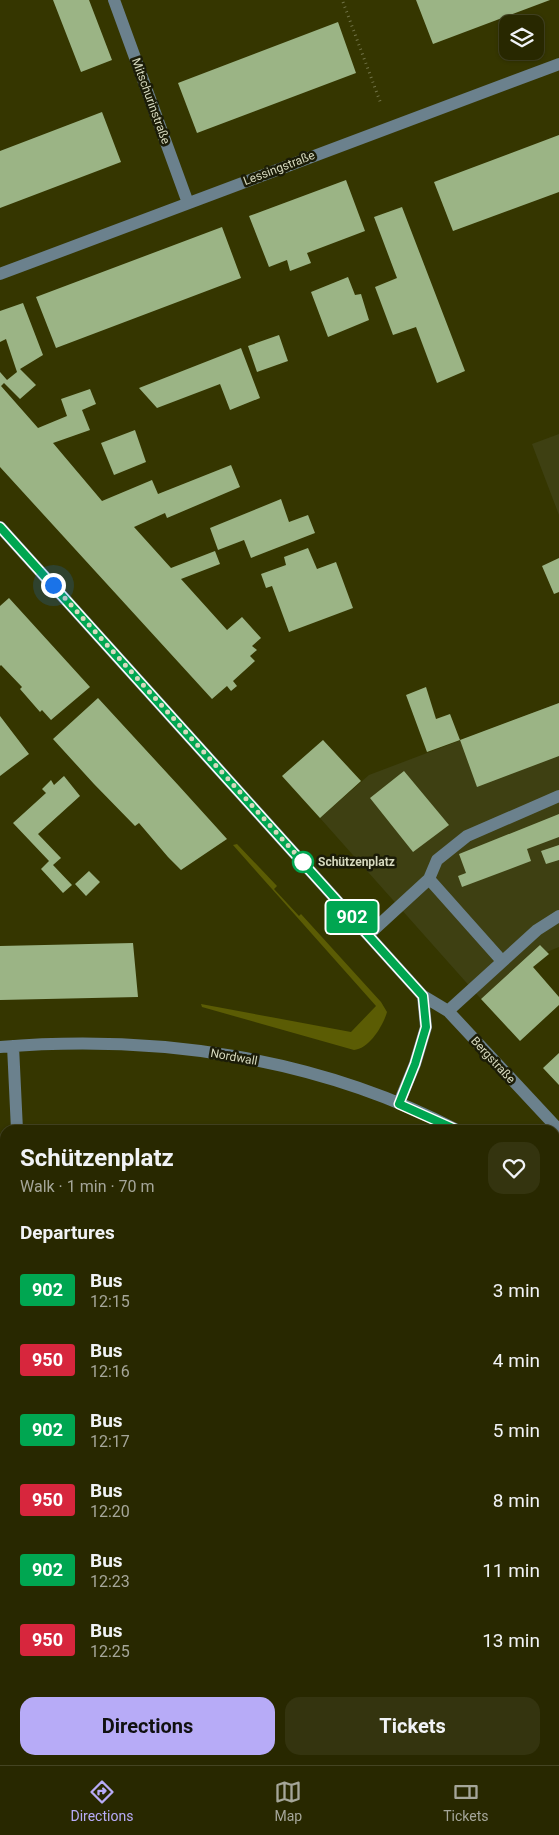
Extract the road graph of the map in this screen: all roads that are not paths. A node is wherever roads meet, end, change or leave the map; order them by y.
1 (114, 0) edge
2 (559, 64) edge
3 (188, 203) junction
4 (0, 274) edge
5 (0, 526) edge
6 (559, 796) edge
7 (429, 879) junction
8 (559, 916) edge
9 (368, 935) junction
10 (502, 961) junction
11 (423, 996) junction
12 (448, 1011) junction
13 (6, 1047) edge
14 (399, 1104) junction
15 (16, 1125) edge
16 (446, 1125) edge
17 (554, 1125) edge

1 - 3 street, Mitschurinstraße
2 - 3 street, Lessingstraße
3 - 4 street, Lessingstraße
5 - 9 street, Bergstraße
6 - 7 street
7 - 9 street
7 - 10 street
8 - 10 street
9 - 11 street, Bergstraße
10 - 12 street
11 - 12 street, Bergstraße
11 - 14 street
12 - 17 street, Bergstraße
13 - 14 street, Nordwall
13 - 15 street
14 - 16 street, Nordwall

